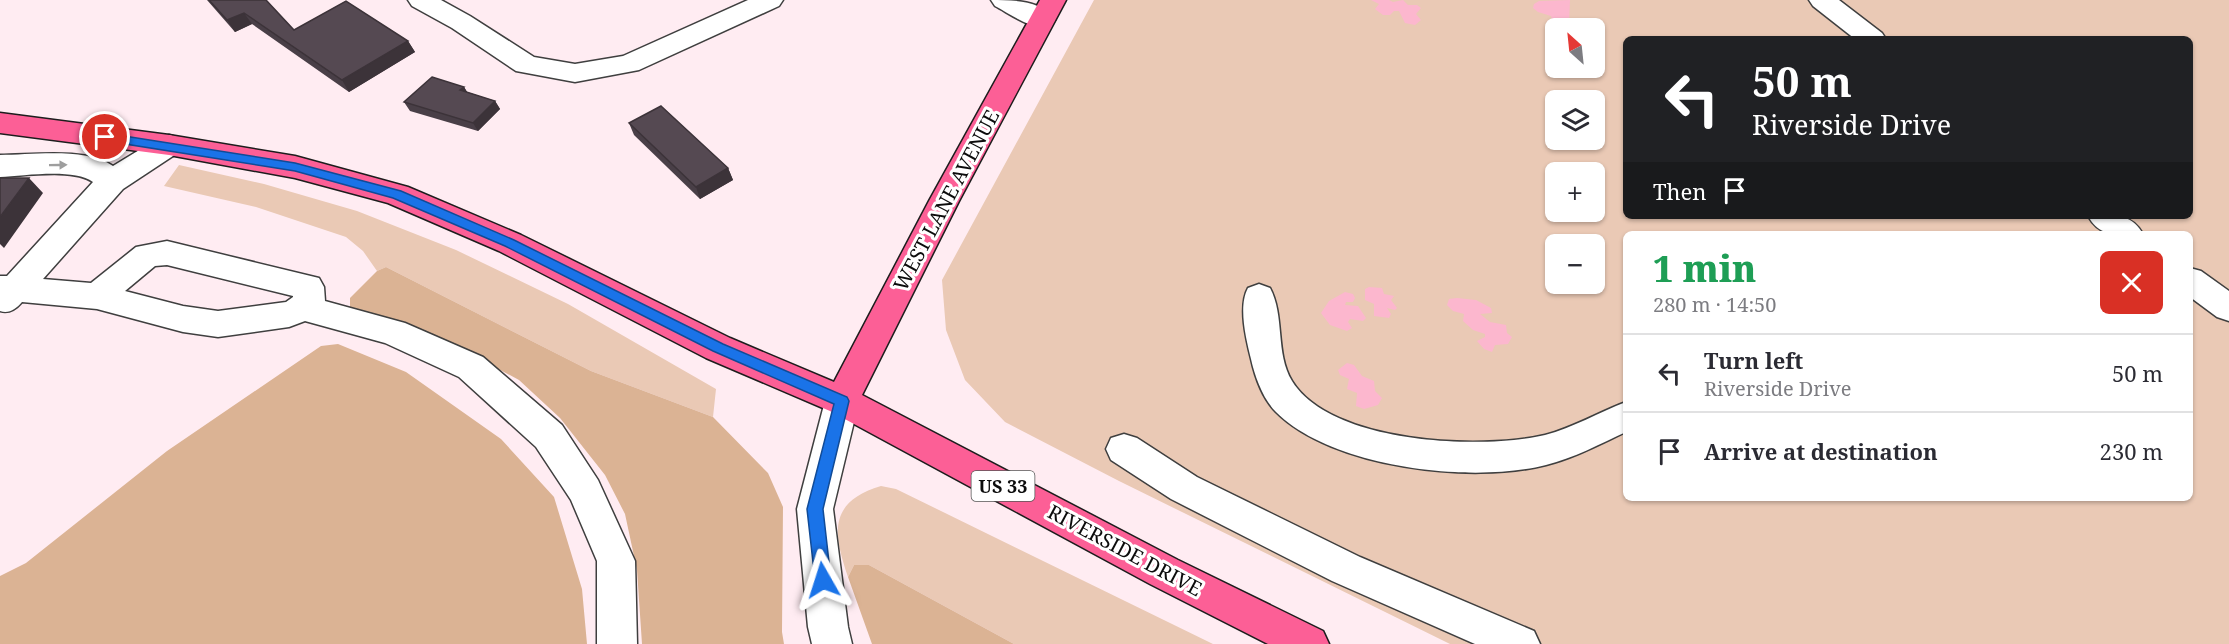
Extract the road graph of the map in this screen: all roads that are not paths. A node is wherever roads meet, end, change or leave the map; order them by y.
1 (421, 0) edge
2 (770, 0) edge
3 (1004, 0) edge
4 (1822, 0) edge
5 (1047, 10) edge
6 (1868, 36) edge
7 (0, 123) edge
8 (169, 145) junction
9 (0, 166) edge
10 (112, 182) junction
11 (2107, 219) edge
12 (2123, 231) edge
13 (2193, 282) edge
14 (5, 294) edge
15 (97, 296) junction
16 (1259, 297) dead end
17 (304, 308) junction
18 (2229, 308) edge
19 (842, 401) junction
20 (1623, 418) edge
21 (1124, 449) dead end
22 (617, 644) edge
23 (832, 644) edge
24 (1309, 644) edge
25 (1520, 644) edge

1 - 2 street
3 - 5 street
4 - 6 street
5 - 19 main road, WEST LANE AVENUE
7 - 8 main road, RIVERSIDE DRIVE / US 33
8 - 10 street
8 - 19 main road, RIVERSIDE DRIVE / US 33
9 -> 10 street
10 - 14 street
11 - 12 street
13 - 18 street
14 - 15 street
15 - 17 street
15 - 17 street
16 - 20 street
17 - 22 street
19 - 23 street
19 - 24 main road, RIVERSIDE DRIVE / US 33
21 - 25 street

